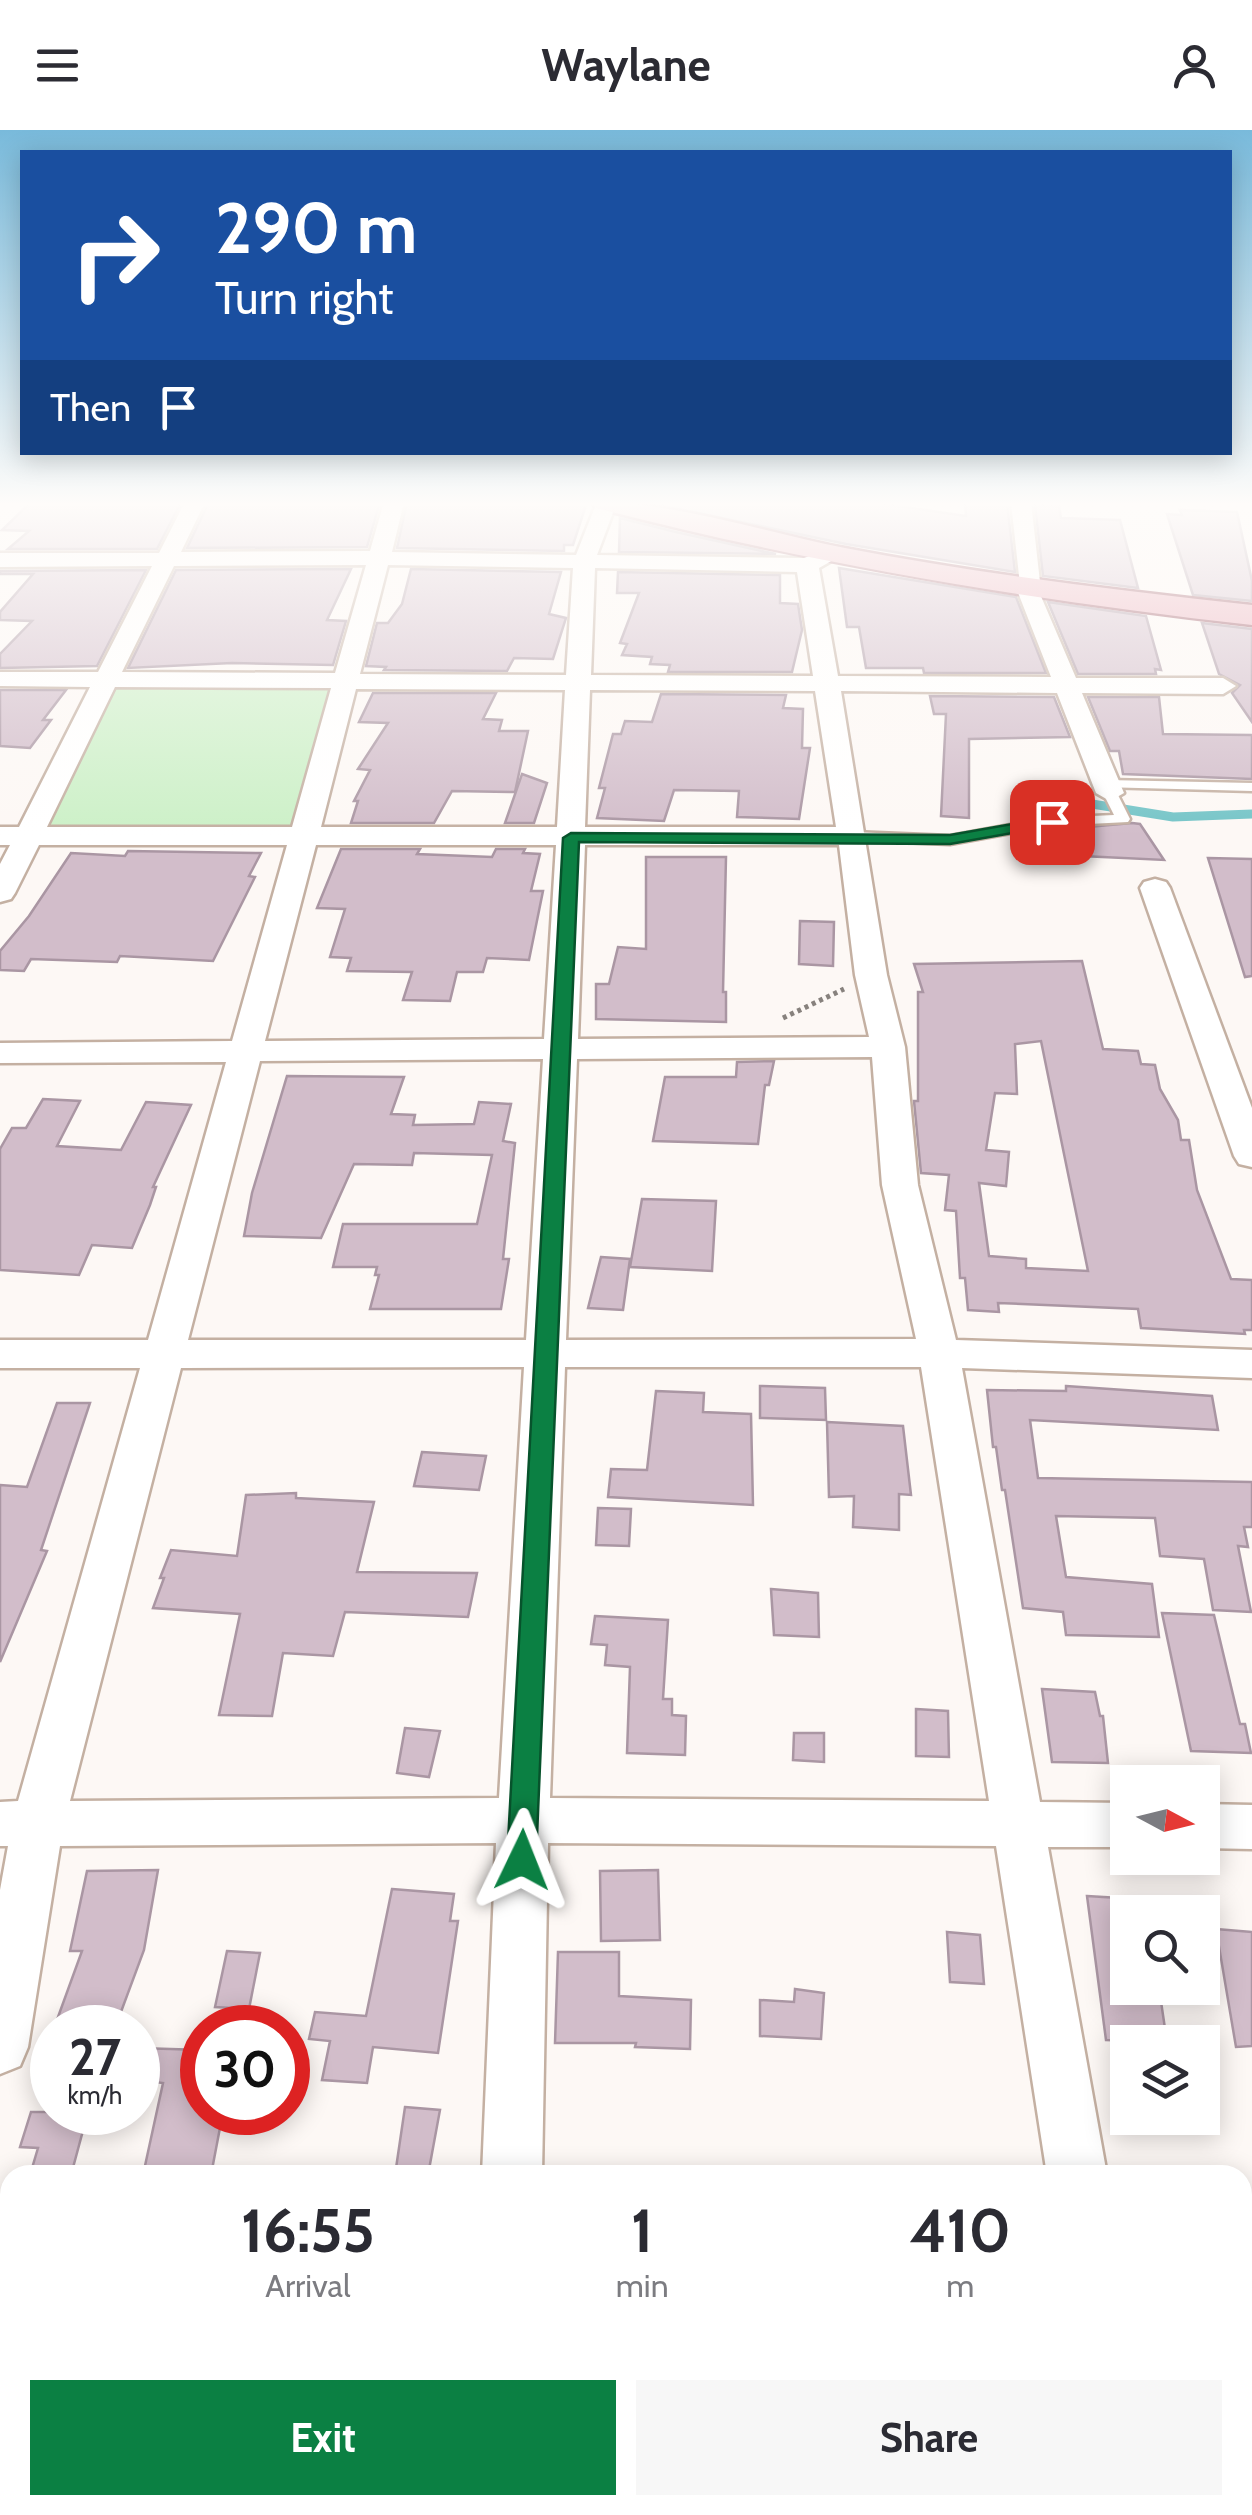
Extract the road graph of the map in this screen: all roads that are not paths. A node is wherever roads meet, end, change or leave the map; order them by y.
1 (140, 613) edge
2 (364, 613) edge
3 (581, 613) edge
4 (822, 613) edge
5 (1039, 613) edge
6 (0, 680) edge
7 (106, 681) junction
8 (345, 682) junction
9 (578, 682) junction
10 (827, 684) junction
11 (1068, 686) junction
12 (1223, 686) dead end
13 (1108, 788) junction
14 (1252, 788) edge
15 (14, 836) edge
16 (852, 836) junction
17 (303, 837) junction
18 (571, 838) junction
19 (1155, 888) dead end
20 (0, 894) edge
21 (888, 1047) junction
22 (560, 1048) junction
23 (246, 1049) junction
24 (0, 1053) edge
25 (1252, 1156) edge
26 (939, 1353) junction
27 (0, 1354) edge
28 (546, 1354) junction
29 (164, 1355) junction
30 (1252, 1364) edge
31 (523, 1820) junction
32 (19, 1824) edge
33 (1018, 1824) junction
34 (1110, 1825) edge
35 (1220, 1826) edge
36 (1252, 1827) edge
37 (0, 2047) edge
38 (512, 2165) edge
39 (1075, 2165) edge

1 - 7 street
2 - 8 street
3 - 9 street
4 - 10 street
5 - 11 street
6 - 7 street
7 - 8 street
7 - 15 street
8 - 9 street
8 - 17 street
9 - 10 street
9 - 18 street
10 - 11 street
10 - 16 street
11 - 12 street
11 - 13 street
13 - 14 lane
13 - 16 lane
15 - 17 street
15 - 20 street
16 - 18 street
16 - 21 street
17 - 18 street
17 - 23 street
18 - 22 street
19 - 25 street
21 - 22 street
21 - 26 street
22 - 23 street
22 - 28 street
23 - 24 street
23 - 29 street
26 - 28 street
26 - 30 street
26 - 33 street
27 - 29 street
28 - 29 street
28 - 31 street
29 - 32 street
31 - 32 street
31 - 33 street
31 - 38 street
32 - 37 street
33 - 34 street
33 - 39 street
35 - 36 street

